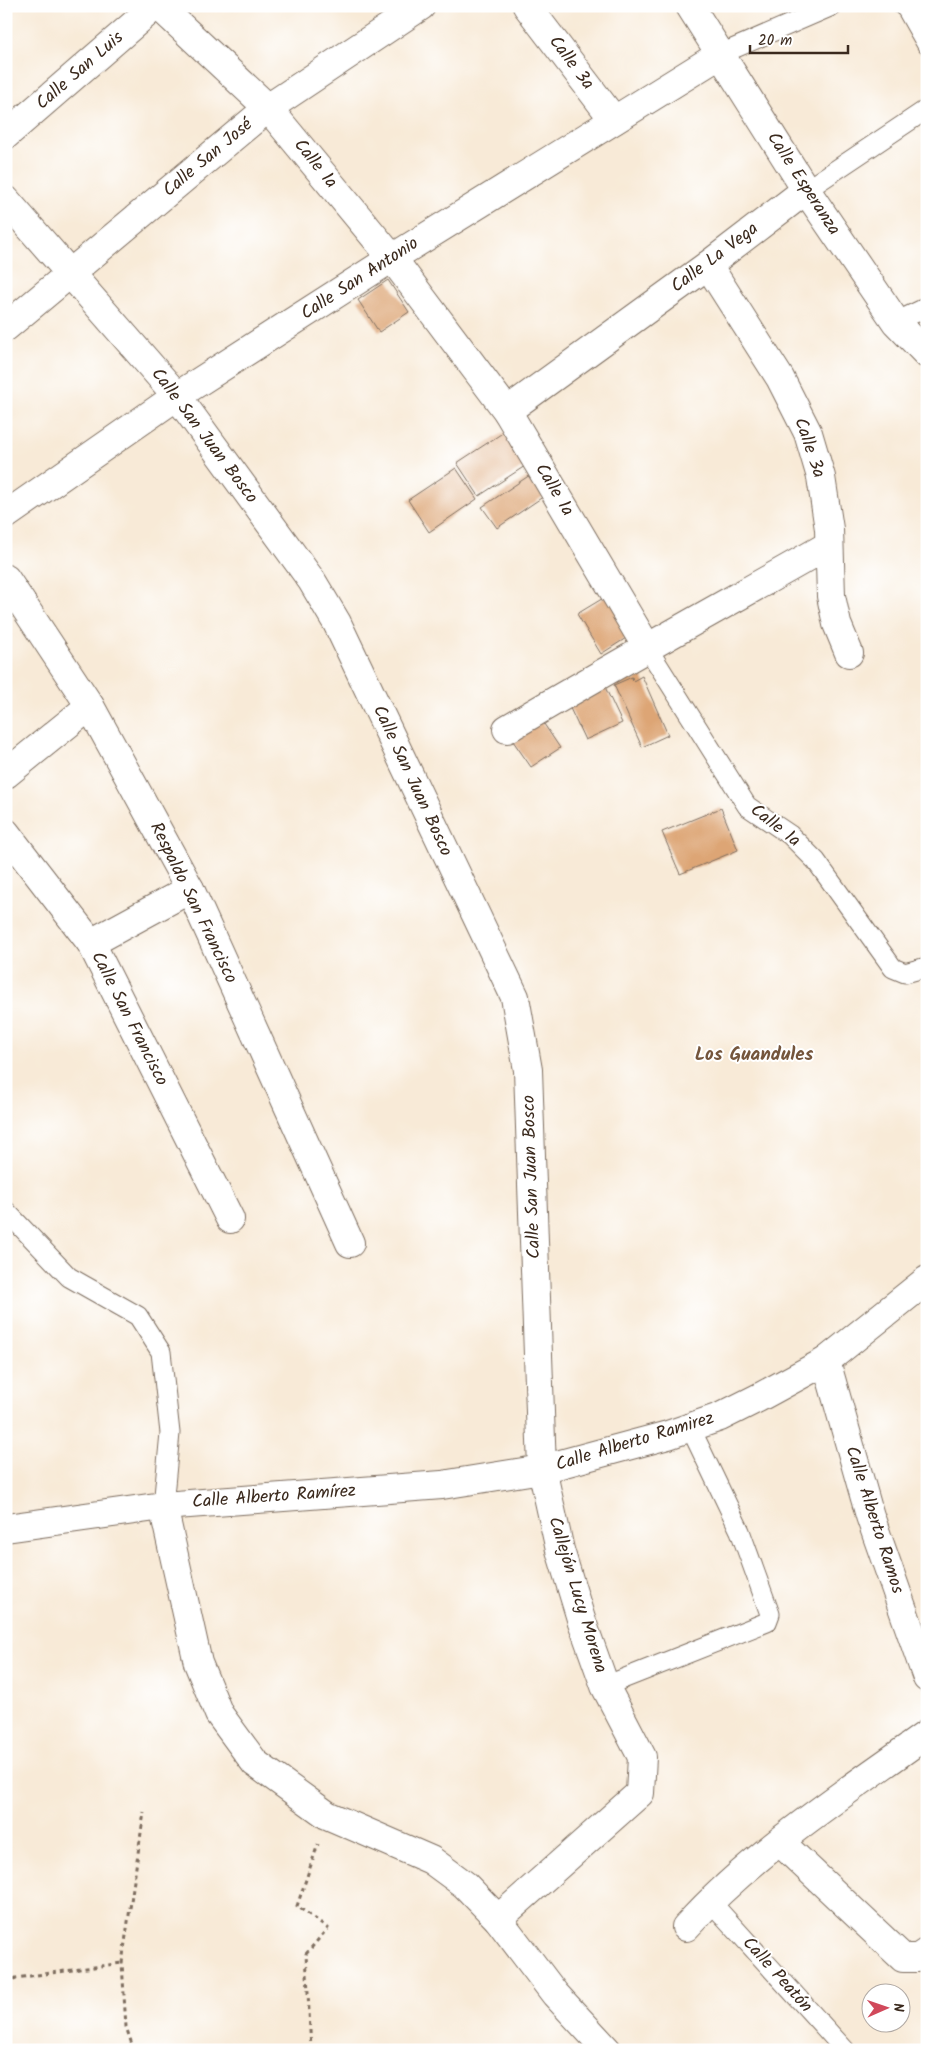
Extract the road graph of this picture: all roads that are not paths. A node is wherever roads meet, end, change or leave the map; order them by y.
1 (155, 6) edge
2 (159, 6) edge
3 (421, 6) edge
4 (528, 6) edge
5 (690, 6) edge
6 (832, 6) edge
7 (903, 6) edge
8 (927, 45) edge
9 (721, 54) junction
10 (268, 108) junction
11 (927, 109) edge
12 (614, 120) junction
13 (6, 135) edge
14 (806, 190) junction
15 (6, 200) edge
16 (392, 258) junction
17 (708, 265) junction
18 (71, 273) junction
19 (927, 307) edge
20 (896, 322) junction
21 (6, 327) edge
22 (927, 354) edge
23 (177, 396) junction
24 (507, 411) junction
25 (6, 515) edge
26 (829, 545) junction
27 (6, 579) edge
28 (648, 649) junction
29 (849, 653) dead end
30 (90, 706) junction
31 (507, 729) dead end
32 (6, 774) edge
33 (6, 833) edge
34 (190, 889) junction
35 (91, 943) junction
36 (927, 967) edge
37 (6, 1212) edge
38 (230, 1219) dead end
39 (350, 1243) dead end
40 (927, 1280) edge
41 (826, 1361) junction
42 (690, 1427) junction
43 (542, 1469) junction
44 (162, 1506) junction
45 (6, 1528) edge
46 (927, 1678) edge
47 (605, 1686) junction
48 (927, 1734) edge
49 (780, 1842) junction
50 (710, 1901) junction
51 (498, 1919) junction
52 (686, 1927) dead end
53 (927, 1952) edge
54 (607, 2050) edge
55 (844, 2050) edge

1 - 13 street, Calle San Luis
2 - 10 street, Calle 1a
3 - 10 street, Calle San José
4 - 12 street, Calle 3a
5 - 9 street, Calle Esperanza
6 - 9 lane
7 - 8 lane
9 - 12 street, Calle San Antonio
9 - 14 street, Calle Esperanza
10 - 16 street, Calle 1a
10 - 18 street, Calle San José
11 - 14 lane, Calle La Vega
12 - 16 street, Calle San Antonio
14 - 17 street, Calle La Vega
14 - 20 street, Calle Esperanza
15 - 18 street, Calle San Juan Bosco
16 - 23 street, Calle San Antonio
16 - 24 street, Calle 1a
17 - 24 street, Calle La Vega
17 - 26 street, Calle 3a
18 - 21 street, Calle San José
18 - 23 street, Calle San Juan Bosco
19 - 20 lane
20 - 22 street, Calle Esperanza
23 - 25 street, Calle San Antonio
23 - 43 street, Calle San Juan Bosco
24 - 28 street, Calle 1a
26 - 28 street
26 - 29 street, Calle 3a
27 - 30 street, Respaldo San Francisco
28 - 31 street
28 - 36 lane, Calle 1a
30 - 32 street
30 - 34 street, Respaldo San Francisco
33 - 35 street, Calle San Francisco
34 - 35 street
34 - 39 street, Respaldo San Francisco
35 - 38 street, Calle San Francisco
37 - 44 lane
40 - 41 street, Calle Alberto Ramirez
41 - 42 street, Calle Alberto Ramirez
41 - 46 street, Calle Alberto Ramos
42 - 43 street, Calle Alberto Ramirez
42 - 47 lane
43 - 44 street, Calle Alberto Ramírez
43 - 47 street, Callejón Lucy Morena
44 - 45 street, Calle Alberto Ramírez
44 - 51 street
47 - 51 street, Callejón Lucy Morena
48 - 49 street
49 - 50 street
49 - 53 street
50 - 52 street
50 - 55 lane, Calle Peatón
51 - 54 street

